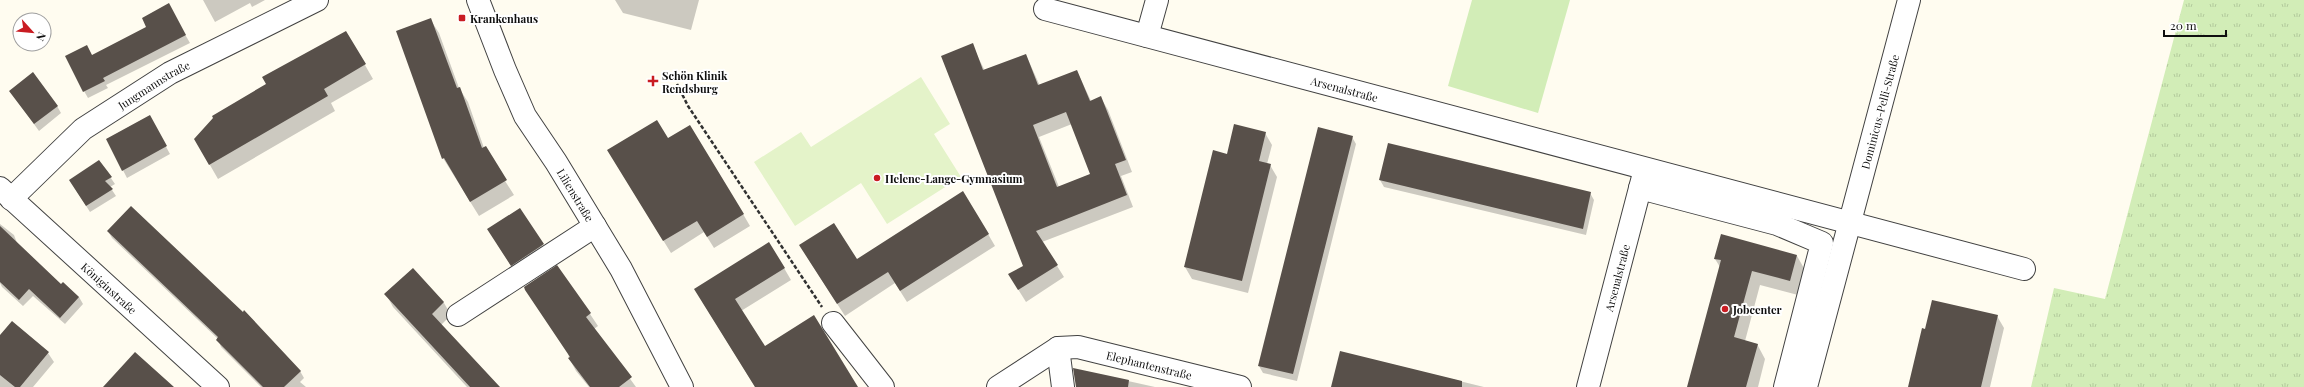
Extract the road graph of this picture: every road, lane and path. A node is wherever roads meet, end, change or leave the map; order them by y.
1 (317, 0) edge
2 (478, 0) edge
3 (1157, 0) edge
4 (1909, 0) edge
5 (1045, 9) dead end
6 (1147, 36) junction
7 (677, 84) dead end
8 (1642, 178) junction
9 (6, 194) edge
10 (1850, 222) junction
11 (595, 226) junction
12 (2024, 269) dead end
13 (458, 315) dead end
14 (833, 323) joint
15 (1058, 348) junction
16 (218, 387) edge
17 (682, 387) edge
18 (883, 387) edge
19 (998, 387) edge
20 (1063, 387) edge
21 (1240, 387) edge
22 (1588, 387) edge
23 (1785, 387) edge
24 (1806, 387) edge

1 - 9 street, Jungmannstraße
2 - 11 street, Lilienstraße
3 - 6 street
4 - 10 street, Dominicus-Pelli-Straße
5 - 6 street, Arsenalstraße
6 - 8 street, Arsenalstraße
7 - 14 path
8 - 10 street, Arsenalstraße
8 - 22 street, Arsenalstraße
8 - 23 street
9 - 16 street, Königinstraße
10 - 12 street, Arsenalstraße
10 - 24 street, Dominicus-Pelli-Straße
11 - 13 street
11 - 17 street, Lilienstraße
14 - 18 street
15 - 19 street
15 - 20 street
15 - 21 street, Elephantenstraße

